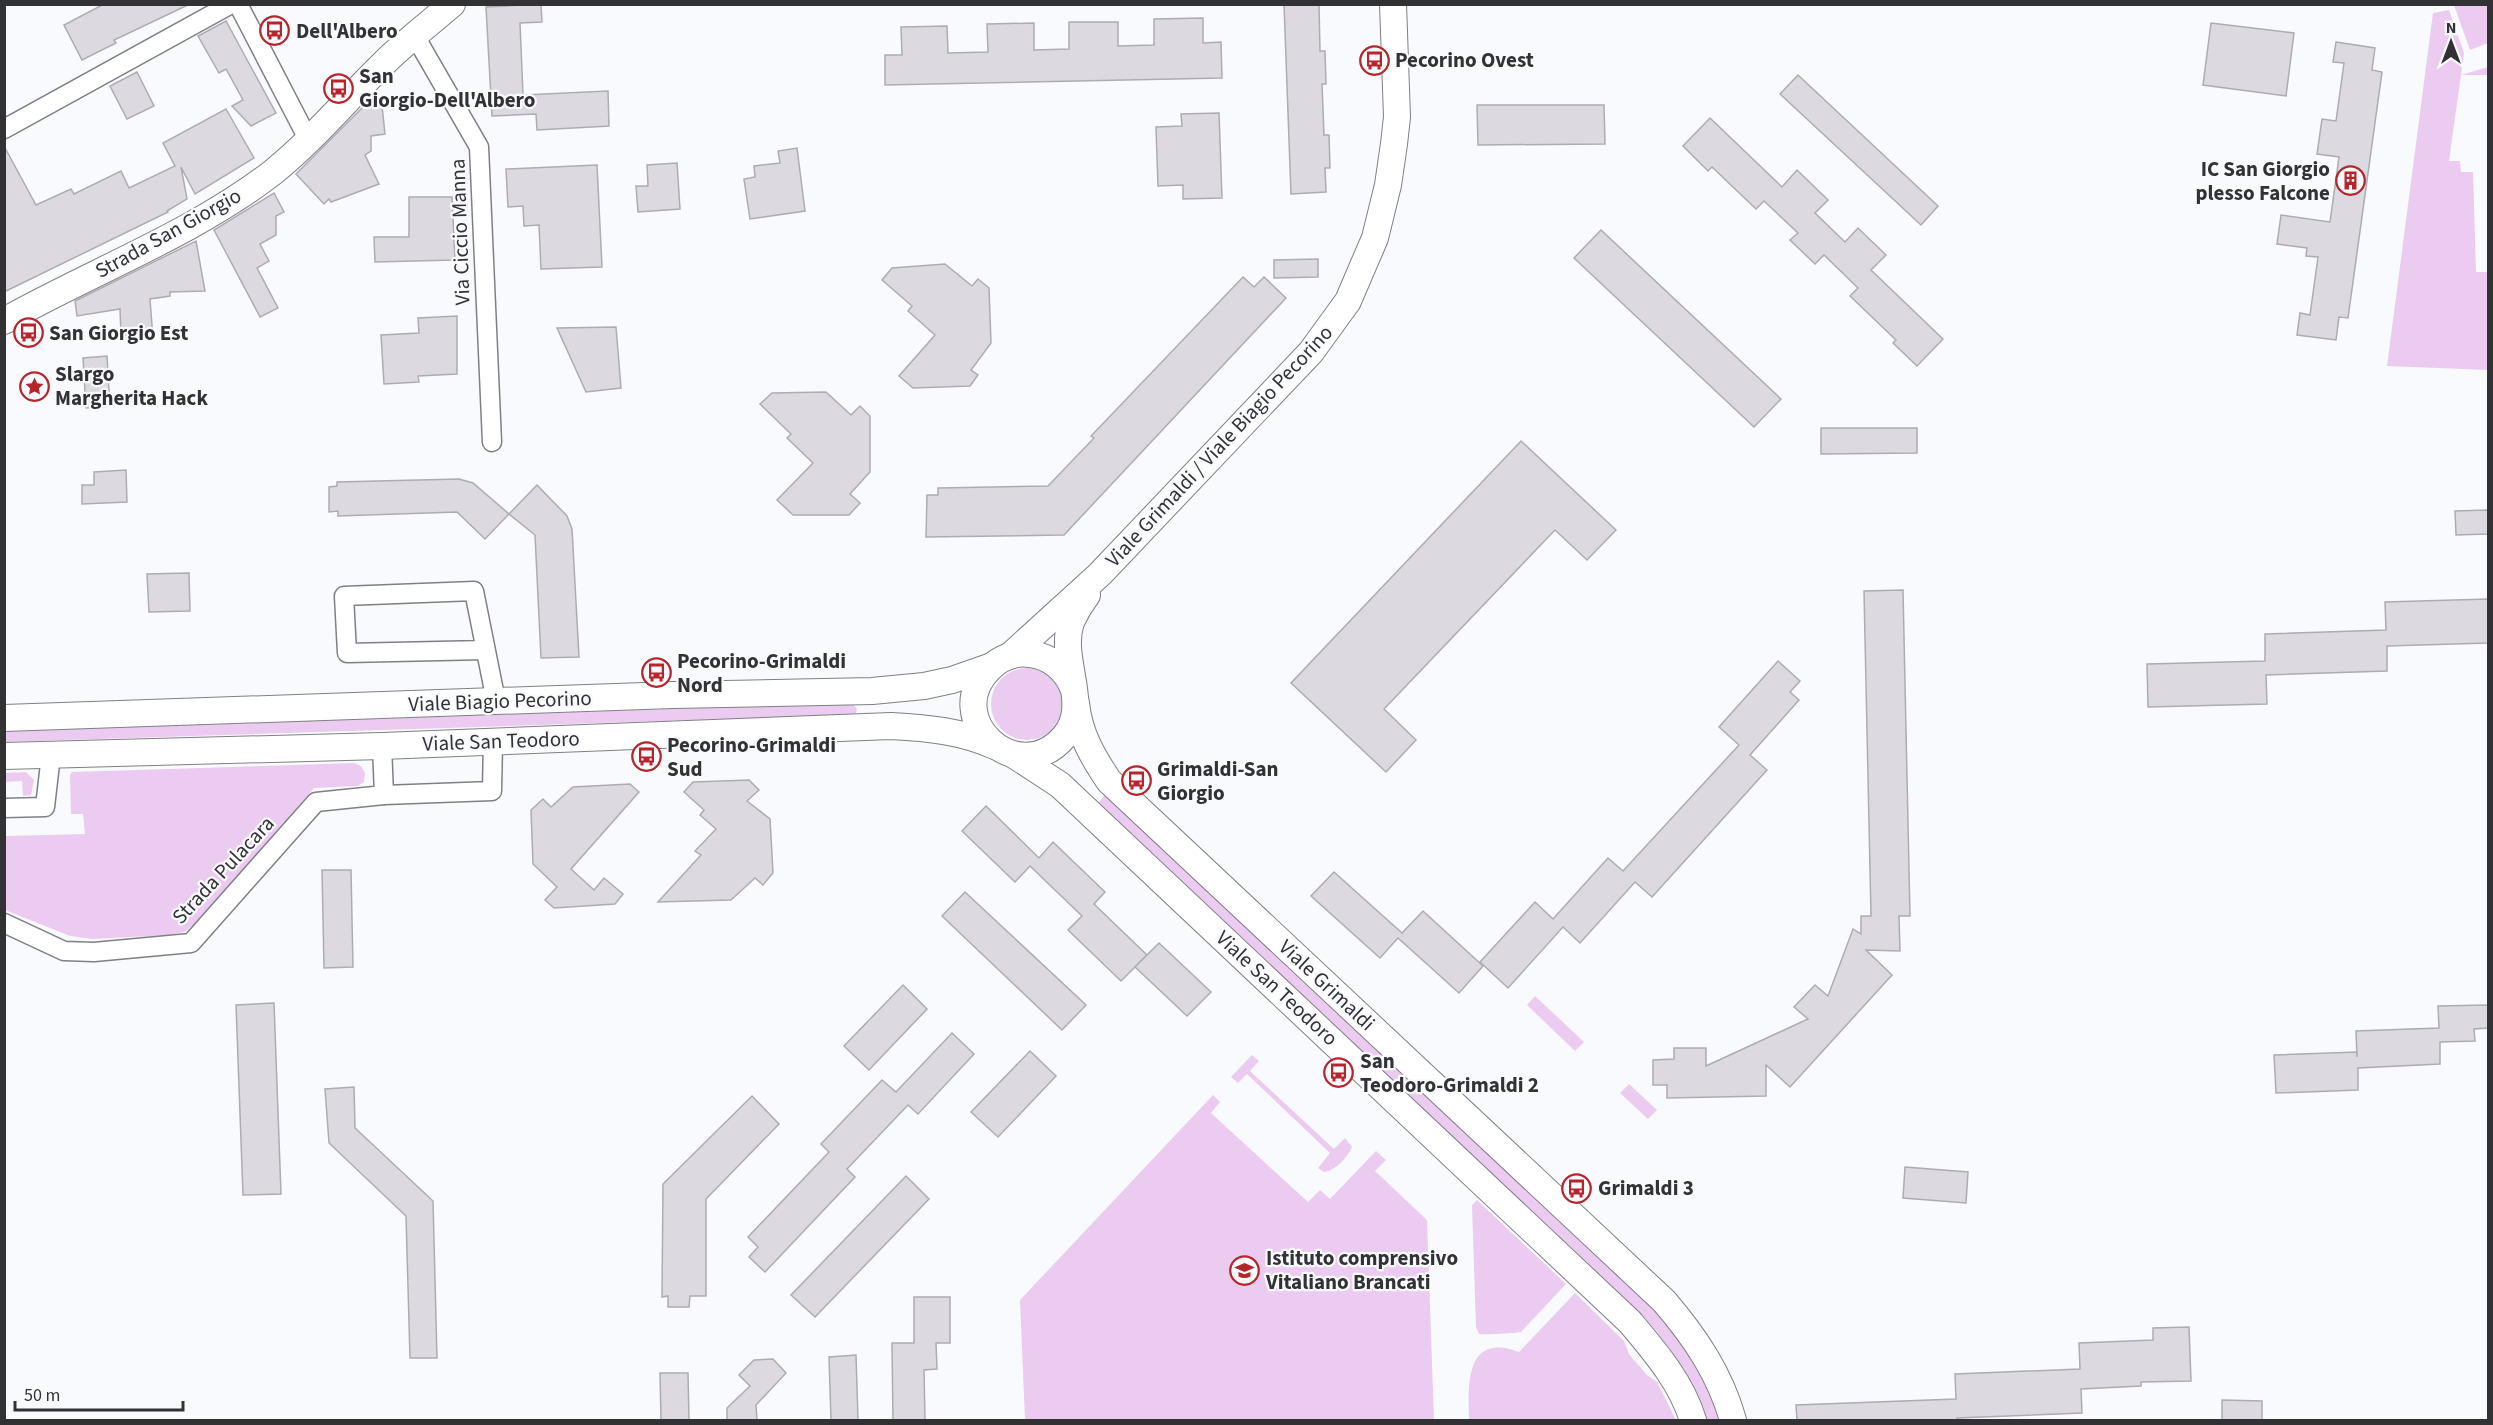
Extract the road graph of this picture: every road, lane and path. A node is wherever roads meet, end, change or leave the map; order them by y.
1 (231, 4) edge
2 (238, 4) edge
3 (452, 4) edge
4 (1393, 4) edge
5 (415, 36) junction
6 (4, 129) edge
7 (308, 139) junction
8 (4, 321) edge
9 (492, 442) dead end
10 (1100, 574) junction
11 (485, 650) junction
12 (1001, 661) junction
13 (1075, 696) junction
14 (496, 701) junction
15 (4, 718) edge
16 (493, 741) junction
17 (382, 746) junction
18 (1005, 750) junction
19 (51, 754) junction
20 (4, 756) edge
21 (384, 795) junction
22 (4, 808) edge
23 (4, 923) edge
24 (1693, 1420) edge
25 (1733, 1420) edge

1 - 6 street
2 - 7 street
3 - 5 main road, Strada San Giorgio
4 - 10 main road, Viale Grimaldi / Viale Biagio Pecorino
5 - 7 main road, Strada San Giorgio
5 - 9 street, Via Ciccio Manna
7 - 8 main road, Strada San Giorgio
10 - 12 main road
10 - 13 main road, Viale Grimaldi
11 - 11 street
11 - 14 street
12 - 13 main road
12 - 14 main road, Viale Biagio Pecorino
12 - 18 main road
13 - 18 main road
13 - 25 main road, Viale Grimaldi
14 - 15 main road, Viale Biagio Pecorino
16 - 17 main road, Viale San Teodoro
16 - 18 main road, Viale San Teodoro
16 - 21 street, Strada Pulacara
17 - 19 main road, Viale San Teodoro
17 - 21 street
18 - 24 main road, Viale San Teodoro
19 - 20 main road, Viale San Teodoro
19 - 22 street
21 - 23 street, Strada Pulacara

